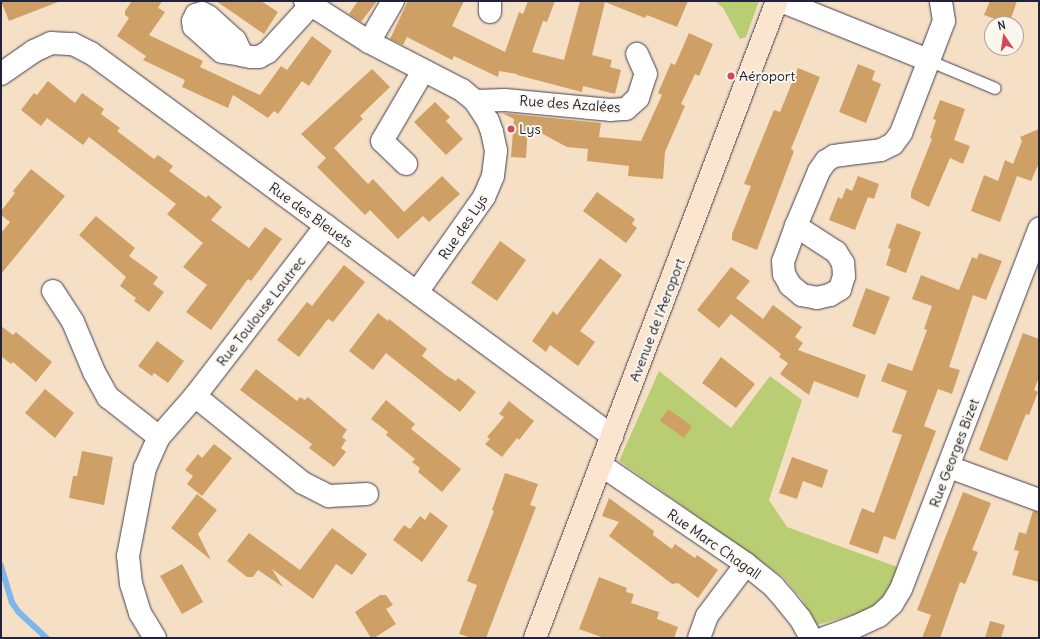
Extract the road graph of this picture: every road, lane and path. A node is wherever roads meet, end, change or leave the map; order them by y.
1 (393, 1) edge
2 (777, 1) edge
3 (781, 1) edge
4 (941, 1) edge
5 (308, 3) edge
6 (369, 42) junction
7 (637, 54) dead end
8 (242, 55) dead end
9 (930, 61) junction
10 (423, 71) junction
11 (1, 74) edge
12 (995, 88) dead end
13 (475, 101) junction
14 (406, 164) dead end
15 (326, 226) junction
16 (796, 226) dead end
17 (1039, 228) edge
18 (53, 291) dead end
19 (417, 292) junction
20 (195, 396) junction
21 (612, 436) junction
22 (159, 437) junction
23 (601, 465) junction
24 (949, 467) junction
25 (368, 494) dead end
26 (1039, 500) edge
27 (746, 564) junction
28 (155, 638) edge
29 (535, 638) edge
30 (699, 638) edge
31 (811, 638) edge
32 (824, 638) edge

1 - 6 street
2 - 21 street, Avenue de l'Aeroport
3 - 9 street
4 - 9 street
5 - 6 street, Rue des Lys
5 - 8 street, Rue des Lys
6 - 10 street, Rue des Lys
7 - 13 street, Rue des Azalées
9 - 12 lane
9 - 16 street
10 - 13 street, Rue des Lys
10 - 14 street
11 - 15 street, Rue des Bleuets
13 - 19 street, Rue des Lys
15 - 19 street, Rue des Bleuets
15 - 20 street, Rue Toulouse Lautrec
17 - 24 street, Rue Georges Bizet
18 - 22 street
19 - 21 street, Rue des Bleuets
20 - 22 street, Rue Toulouse Lautrec
20 - 25 street
21 - 23 street, Avenue de l'Aeroport
22 - 28 street, Rue Toulouse Lautrec
23 - 27 street, Rue Marc Chagall
23 - 29 street, Avenue de l'Aeroport
24 - 26 street
24 - 32 street, Rue Georges Bizet
27 - 30 street
27 - 31 street, Rue Marc Chagall

